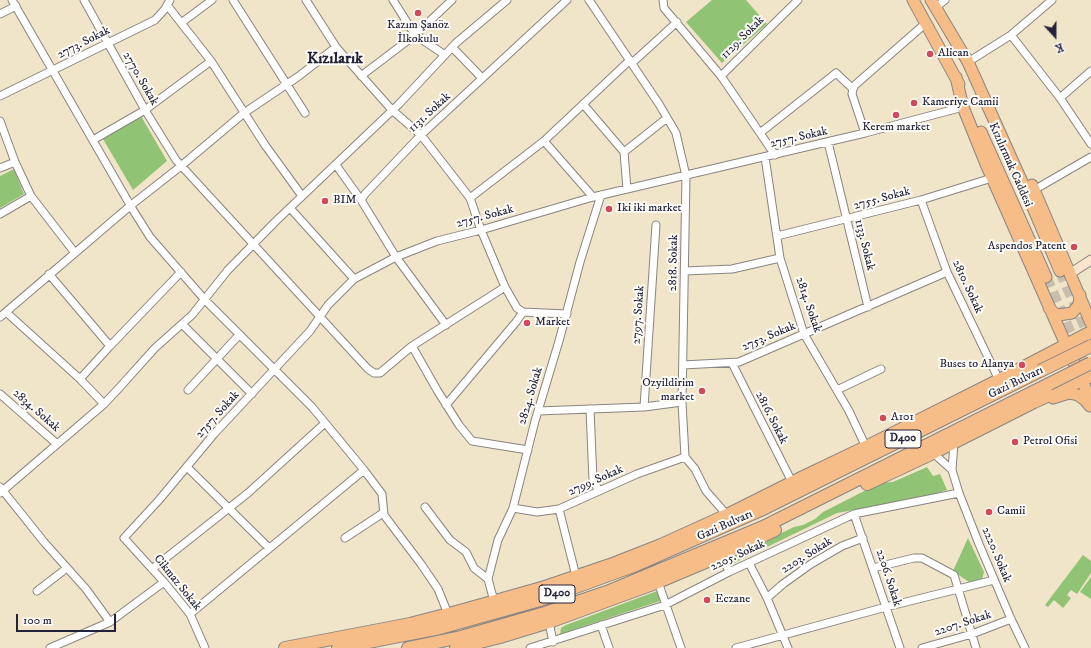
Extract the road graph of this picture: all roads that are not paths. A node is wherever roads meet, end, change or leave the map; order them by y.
1 (84, 0) edge
2 (212, 0) edge
3 (233, 0) edge
4 (306, 0) edge
5 (393, 0) edge
6 (452, 0) edge
7 (507, 0) edge
8 (566, 0) edge
9 (589, 0) edge
10 (663, 0) edge
11 (798, 0) edge
12 (913, 0) edge
13 (945, 0) edge
14 (1052, 0) edge
15 (14, 3) edge
16 (168, 3) edge
17 (933, 4) edge
18 (0, 14) edge
19 (677, 22) junction
20 (181, 23) junction
21 (926, 23) junction
22 (415, 35) junction
23 (1011, 35) junction
24 (107, 43) junction
25 (336, 47) junction
26 (452, 47) junction
27 (445, 55) junction
28 (211, 61) junction
29 (631, 61) junction
30 (968, 62) junction
31 (53, 71) junction
32 (1091, 71) edge
33 (361, 76) junction
34 (721, 76) junction
35 (956, 77) junction
36 (482, 78) junction
37 (286, 84) junction
38 (853, 89) junction
39 (0, 96) edge
40 (1060, 98) junction
41 (583, 104) junction
42 (963, 107) junction
43 (145, 110) junction
44 (392, 110) junction
45 (244, 113) junction
46 (305, 113) dead end
47 (667, 118) junction
48 (0, 121) edge
49 (760, 133) junction
50 (865, 133) junction
51 (421, 135) junction
52 (93, 140) junction
53 (544, 141) junction
54 (828, 142) junction
55 (1091, 144) edge
56 (624, 152) junction
57 (775, 155) junction
58 (765, 157) junction
59 (1091, 157) edge
60 (15, 162) junction
61 (336, 165) junction
62 (181, 166) junction
63 (0, 168) edge
64 (686, 176) junction
65 (992, 178) junction
66 (627, 189) junction
67 (1034, 190) junction
68 (31, 196) junction
69 (302, 196) junction
70 (597, 196) junction
71 (470, 198) junction
72 (361, 200) junction
73 (921, 200) junction
74 (130, 206) junction
75 (290, 208) junction
76 (0, 214) edge
77 (846, 220) junction
78 (656, 225) dead end
79 (481, 230) junction
80 (777, 236) junction
81 (253, 244) junction
82 (75, 253) junction
83 (396, 257) junction
84 (780, 258) junction
85 (1091, 260) edge
86 (685, 271) junction
87 (181, 272) junction
88 (947, 272) junction
89 (1066, 272) junction
90 (49, 274) junction
91 (1046, 277) tunnel mouth
92 (354, 279) junction
93 (505, 287) junction
94 (1080, 295) junction
95 (205, 300) junction
96 (868, 307) junction
97 (1049, 307) junction
98 (523, 312) junction
99 (3, 314) edge
100 (567, 314) junction
101 (320, 317) junction
102 (1091, 323) edge
103 (182, 324) junction
104 (446, 325) junction
105 (1091, 332) edge
106 (804, 334) junction
107 (239, 335) junction
108 (1065, 345) junction
109 (110, 346) junction
110 (412, 346) junction
111 (1091, 346) edge
112 (216, 358) junction
113 (1091, 363) edge
114 (732, 364) junction
115 (683, 365) junction
116 (881, 369) dead end
117 (273, 370) junction
118 (1086, 378) edge
119 (80, 380) junction
120 (999, 380) junction
121 (188, 390) dead end
122 (837, 390) junction
123 (0, 394) edge
124 (252, 394) junction
125 (682, 402) junction
126 (1091, 402) edge
127 (104, 404) junction
128 (446, 405) junction
129 (644, 407) junction
130 (1091, 408) edge
131 (590, 409) junction
132 (538, 411) junction
133 (1018, 411) junction
134 (325, 423) junction
135 (954, 443) junction
136 (57, 444) junction
137 (866, 447) junction
138 (528, 450) junction
139 (933, 453) junction
140 (685, 457) junction
141 (187, 466) junction
142 (364, 470) junction
143 (952, 470) junction
144 (792, 482) junction
145 (1, 490) edge
146 (599, 491) junction
147 (959, 493) junction
148 (829, 504) junction
149 (425, 507) dead end
150 (229, 508) junction
151 (513, 508) junction
152 (765, 508) junction
153 (559, 509) junction
154 (800, 509) junction
155 (383, 513) junction
156 (854, 514) junction
157 (727, 515) junction
158 (778, 528) junction
159 (124, 538) joint
160 (345, 538) dead end
161 (863, 538) junction
162 (269, 548) junction
163 (722, 555) junction
164 (749, 563) junction
165 (67, 568) junction
166 (873, 568) junction
167 (152, 569) junction
168 (729, 572) junction
169 (576, 576) junction
170 (488, 579) junction
171 (994, 580) junction
172 (164, 582) junction
173 (658, 582) junction
174 (958, 589) junction
175 (37, 591) dead end
176 (766, 598) junction
177 (494, 601) junction
178 (665, 605) junction
179 (886, 607) junction
180 (190, 614) junction
181 (448, 614) junction
182 (1010, 619) junction
183 (110, 622) junction
184 (549, 622) junction
185 (601, 625) junction
186 (972, 634) junction
187 (784, 636) junction
188 (553, 642) junction
189 (50, 648) edge
190 (205, 648) edge
191 (285, 648) edge
192 (338, 648) edge
193 (408, 648) edge
194 (456, 648) edge
195 (530, 648) edge
196 (609, 648) edge
197 (681, 648) edge
198 (736, 648) edge
199 (788, 648) edge
200 (900, 648) edge
201 (922, 648) edge
202 (976, 648) edge
203 (1025, 648) edge

1 - 24 street, 2770. Sokak
2 - 20 street
3 - 37 street
4 - 25 street
5 - 22 street
6 - 22 street
7 - 26 street
8 - 36 street, 1131. Sokak
9 - 29 street, 2818. Sokak
10 - 19 street
11 - 34 street, 1129. Sokak
12 - 21 main road, Kızılırmak Caddesi
13 - 17 street
14 - 23 street
15 - 18 street
15 - 31 street
16 - 20 street
16 - 24 street, 2773. Sokak
17 - 30 main road, Kızılırmak Caddesi
19 - 29 street
19 - 34 street
20 - 28 street
21 - 35 main road, Kızılırmak Caddesi
21 - 38 street
22 - 27 street
22 - 33 street
23 - 30 street
23 - 40 street
24 - 31 street, 2773. Sokak
24 - 43 street, 2770. Sokak
25 - 33 street
25 - 37 street
26 - 27 street
26 - 36 street
27 - 44 street
28 - 43 street
28 - 45 street
29 - 41 street
29 - 47 street, 2818. Sokak
30 - 67 main road
30 - 89 main road, Kızılırmak Caddesi
31 - 39 street, 2773. Sokak
31 - 52 street
32 - 40 street
33 - 44 street
34 - 49 street
35 - 42 main road
35 - 91 main road, Kızılırmak Caddesi
36 - 51 street, 1131. Sokak
37 - 45 street
37 - 46 street
38 - 49 street
38 - 50 street
40 - 55 street
41 - 53 street
41 - 56 street
42 - 50 street, 2757. Sokak
42 - 65 main road
43 - 52 street
43 - 62 street, 2770. Sokak
44 - 51 street
44 - 61 street
45 - 62 street
45 - 69 street
47 - 56 street
47 - 64 street, 2818. Sokak
48 - 60 street
49 - 57 street
50 - 54 street, 2757. Sokak
51 - 71 street
51 - 72 street, 1131. Sokak
52 - 74 street
53 - 70 street
53 - 71 street
54 - 57 street, 2757. Sokak
54 - 77 street, 1133. Sokak
56 - 66 street
57 - 58 street, 2757. Sokak
58 - 64 street, 2757. Sokak
58 - 80 street, 2814. Sokak
59 - 67 street
60 - 63 street
60 - 68 street
61 - 69 street
61 - 72 street
62 - 74 street
62 - 81 street, 2770. Sokak
64 - 66 street, 2757. Sokak
64 - 86 street, 2818. Sokak
65 - 73 street, 2755. Sokak
65 - 97 main road
66 - 70 street, 2757. Sokak
67 - 89 main road
68 - 76 street
68 - 82 street
69 - 75 street
70 - 79 street, 2757. Sokak
70 - 100 street, 2824. Sokak
71 - 79 street
72 - 83 street
73 - 77 street, 2755. Sokak
73 - 88 street, 2810. Sokak
74 - 82 street
74 - 87 street
75 - 81 street
75 - 92 street
77 - 80 street, 2755. Sokak
77 - 96 street, 1133. Sokak
78 - 129 street, 2797. Sokak
79 - 83 street, 2757. Sokak
79 - 93 street
80 - 84 street, 2814. Sokak
81 - 95 street
81 - 101 street, 2770. Sokak
82 - 90 street
83 - 92 street, 2757. Sokak
83 - 104 street
84 - 86 street
84 - 106 street, 2814. Sokak
85 - 89 street
86 - 115 street, 2818. Sokak
87 - 95 street
87 - 109 street
88 - 96 street, 2753. Sokak
88 - 120 street, 2810. Sokak
89 - 94 main road
90 - 99 street
90 - 109 street
92 - 101 street, 2757. Sokak
93 - 98 street
93 - 104 street, 2770. Sokak
94 - 97 main road
94 - 102 main road
95 - 103 street
95 - 107 street
96 - 106 street, 2753. Sokak
97 - 108 main road
98 - 100 street
98 - 128 street
99 - 119 street
100 - 132 street, 2824. Sokak
101 - 110 street, 2770. Sokak
101 - 117 street, 2757. Sokak
103 - 112 street
103 - 127 street
104 - 110 street, 2770. Sokak
105 - 108 highway
106 - 114 street, 2753. Sokak
106 - 122 street, 2814. Sokak
107 - 112 street
107 - 117 street
108 - 118 main road
108 - 120 highway
109 - 119 street
110 - 128 street
111 - 152 highway, Gazi Bulvarı / D400, bridge
112 - 121 street
112 - 124 street
113 - 154 highway, Gazi Bulvarı / D400, bridge
114 - 115 street, 2753. Sokak
114 - 144 street, 2816. Sokak
115 - 125 street, 2818. Sokak
116 - 122 street
117 - 124 street, 2757. Sokak
117 - 134 street
118 - 126 main road
118 - 133 highway
119 - 127 street
120 - 137 highway
122 - 137 street, 2814. Sokak
123 - 136 street, 2834. Sokak
124 - 141 street, 2757. Sokak
125 - 129 street
125 - 140 street, 2818. Sokak
127 - 136 street
128 - 138 street
129 - 131 street
130 - 133 main road
131 - 132 street
131 - 146 street
132 - 138 street, 2824. Sokak
133 - 135 highway
134 - 142 street
134 - 150 street
135 - 139 highway
135 - 143 street
136 - 145 street
137 - 144 highway
138 - 151 street, 2824. Sokak
139 - 143 street
139 - 148 highway
140 - 146 street, 2799. Sokak
140 - 157 street
141 - 150 street
141 - 159 street, 2757. Sokak
142 - 155 street
142 - 162 street
143 - 147 street, 2220. Sokak
144 - 152 highway
144 - 157 highway
145 - 165 street
146 - 153 street, 2799. Sokak
147 - 156 street, 2205. Sokak
147 - 171 street, 2220. Sokak
148 - 154 highway
148 - 158 highway
149 - 170 street
150 - 162 street
150 - 167 street
151 - 153 street, 2799. Sokak
151 - 170 street, 2824. Sokak
152 - 157 highway
152 - 192 highway, Gazi Bulvarı / D400
153 - 169 street
154 - 158 highway
154 - 193 highway, Gazi Bulvarı / D400
155 - 160 street
155 - 181 street
156 - 161 street, 2206. Sokak
156 - 164 street, 2205. Sokak
157 - 169 highway
158 - 163 highway
159 - 167 street, Cikmaz Sokak
161 - 166 street, 2206. Sokak
161 - 176 street, 2203. Sokak
162 - 180 street
163 - 168 street
163 - 173 highway
164 - 168 street, 2205. Sokak
164 - 176 street
165 - 175 street
165 - 183 street
166 - 174 street
166 - 179 street, 2206. Sokak
167 - 172 street, Cikmaz Sokak
168 - 178 street, 2205. Sokak
169 - 177 highway
170 - 177 street, 2824. Sokak
171 - 174 street
171 - 182 street, 2220. Sokak
172 - 180 street, Cikmaz Sokak
172 - 183 street
173 - 178 street
173 - 184 highway
174 - 179 street
174 - 186 street
176 - 187 street
177 - 181 highway
178 - 185 street, 2205. Sokak
178 - 197 street
179 - 187 street
179 - 200 street, 2206. Sokak
180 - 190 street, Cikmaz Sokak
181 - 191 highway
182 - 186 street, 2207. Sokak
182 - 203 street, 2220. Sokak
183 - 189 street
184 - 188 street
184 - 194 highway
185 - 188 street, 2205. Sokak
185 - 196 street
186 - 201 street, 2207. Sokak
186 - 202 street
187 - 198 street
187 - 199 street
188 - 195 street, 2205. Sokak

